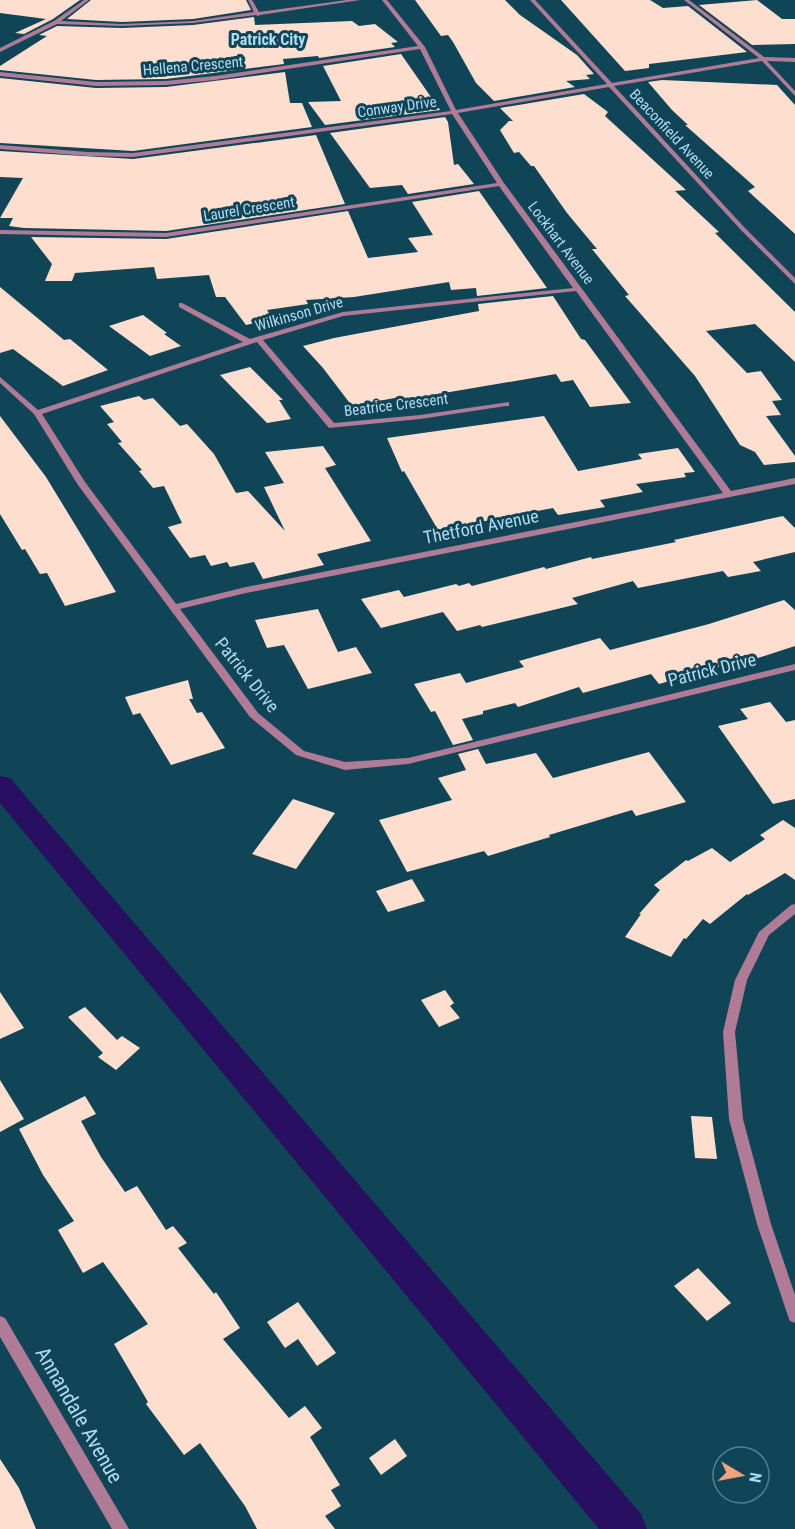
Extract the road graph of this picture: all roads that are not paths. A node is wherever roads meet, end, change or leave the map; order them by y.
1 (87, 0) edge
2 (250, 0) edge
3 (358, 0) edge
4 (384, 0) edge
5 (532, 0) edge
6 (686, 0) edge
7 (258, 15) junction
8 (56, 22) junction
9 (422, 47) junction
10 (0, 50) edge
11 (763, 59) junction
12 (795, 60) edge
13 (0, 74) edge
14 (612, 87) junction
15 (795, 94) edge
16 (454, 112) junction
17 (0, 147) edge
18 (501, 184) junction
19 (0, 232) edge
20 (795, 282) edge
21 (579, 289) junction
22 (182, 305) dead end
23 (258, 339) junction
24 (249, 342) junction
25 (0, 379) edge
26 (506, 404) dead end
27 (37, 413) junction
28 (795, 481) edge
29 (729, 495) junction
30 (175, 608) junction
31 (795, 667) edge
32 (795, 908) edge
33 (793, 1309) edge
34 (0, 1323) edge
35 (121, 1529) edge

1 - 8 street
2 - 7 street
3 - 7 street
4 - 9 street, Lockhart Avenue
5 - 14 street, Beaconfield Avenue
6 - 11 street
7 - 8 street
8 - 10 street
9 - 13 street, Hellena Crescent
9 - 16 street, Lockhart Avenue
11 - 12 street, Conway Drive
11 - 14 street, Conway Drive
11 - 15 street
14 - 16 street, Conway Drive
14 - 20 street, Beaconfield Avenue
16 - 17 street, Conway Drive
16 - 18 street, Lockhart Avenue
18 - 19 street, Laurel Crescent
18 - 21 street, Lockhart Avenue
21 - 23 street, Wilkinson Drive
21 - 29 street, Lockhart Avenue
22 - 24 street
23 - 24 street, Wilkinson Drive
23 - 26 street, Beatrice Crescent
24 - 27 street, Wilkinson Drive
25 - 27 street, Patrick Drive
27 - 30 street, Patrick Drive
28 - 29 street, Thetford Avenue
29 - 30 street, Thetford Avenue
30 - 31 street, Patrick Drive
32 - 33 street
34 - 35 street, Annandale Avenue

